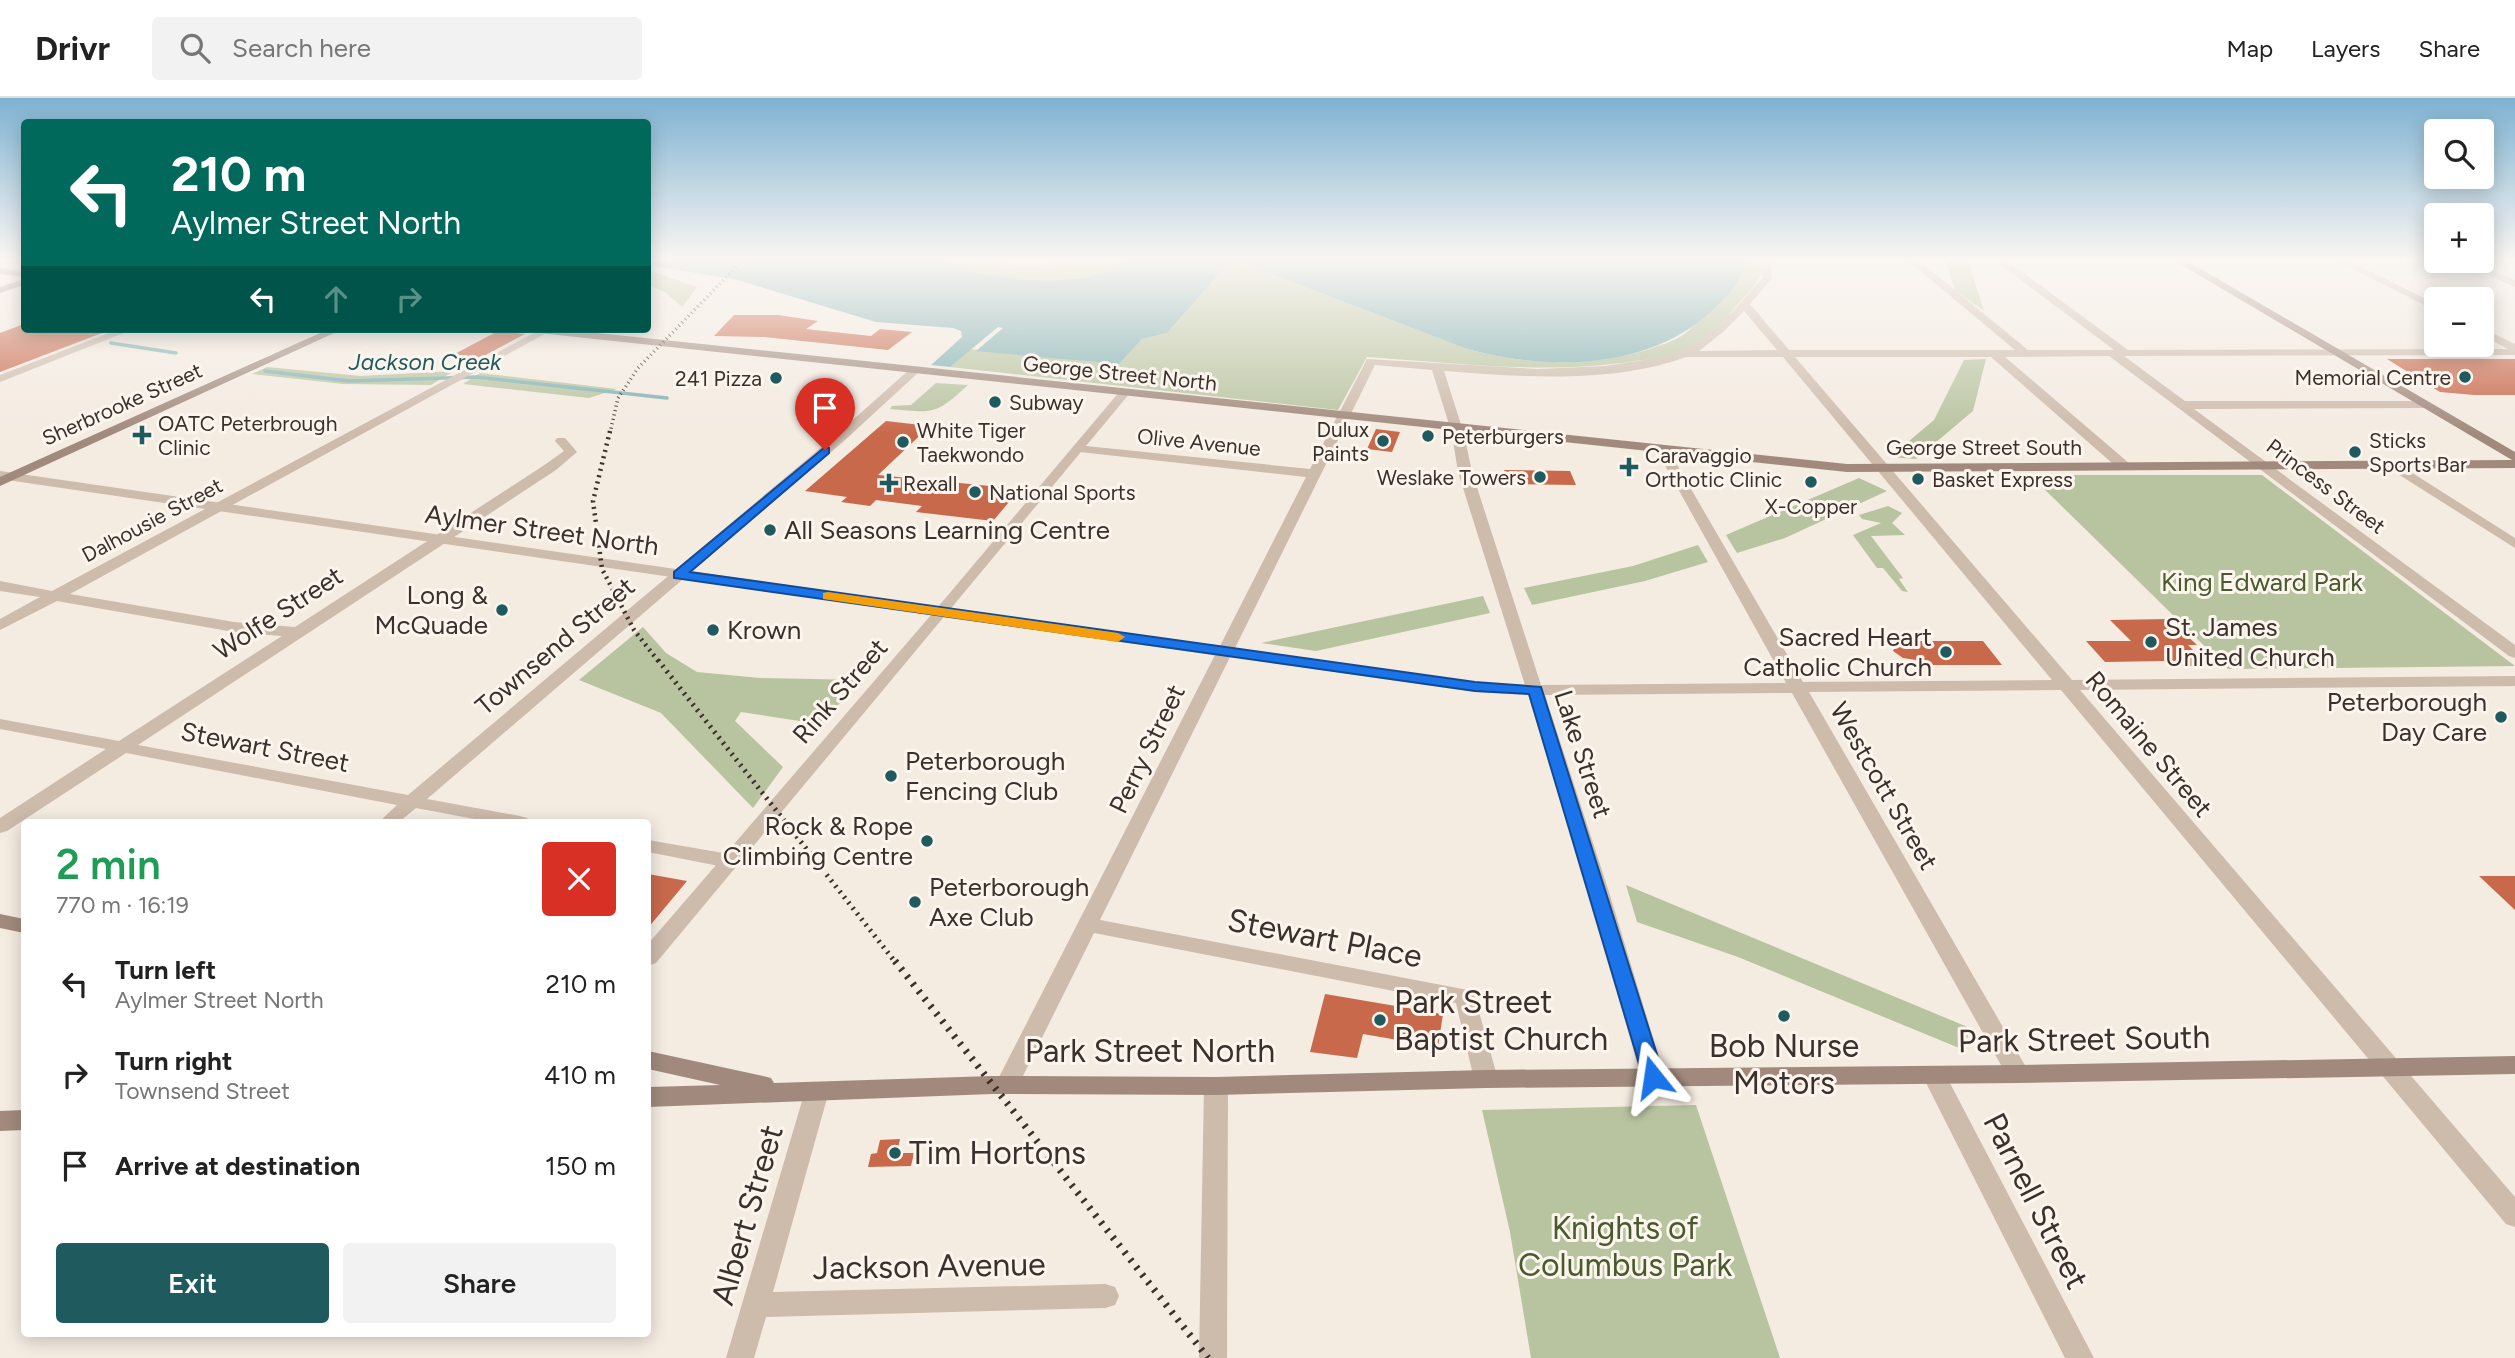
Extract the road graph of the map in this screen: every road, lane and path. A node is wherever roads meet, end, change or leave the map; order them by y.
1 (1732, 317) edge
2 (1755, 317) edge
3 (1981, 317) edge
4 (2077, 317) edge
5 (2274, 317) edge
6 (119, 333) edge
7 (329, 333) edge
8 (541, 333) edge
9 (563, 333) edge
10 (2494, 338) edge
11 (2515, 350) edge
12 (2333, 352) junction
13 (1994, 353) junction
14 (2025, 353) junction
15 (2112, 353) junction
16 (2126, 353) junction
17 (1684, 354) junction
18 (1786, 354) junction
19 (1437, 367) junction
20 (914, 371) junction
21 (0, 379) edge
22 (1124, 393) junction
23 (2423, 404) junction
24 (2184, 405) junction
25 (1343, 416) junction
26 (1456, 428) junction
27 (561, 440) dead end
28 (1080, 448) junction
29 (1663, 451) junction
30 (2515, 457) edge
31 (2515, 464) edge
32 (2264, 466) junction
33 (2395, 466) junction
34 (2125, 467) junction
35 (1881, 468) junction
36 (1315, 474) junction
37 (4, 478) edge
38 (223, 506) junction
39 (438, 539) junction
40 (2515, 544) edge
41 (679, 575) junction
42 (0, 586) edge
43 (57, 595) junction
44 (942, 612) junction
45 (0, 625) edge
46 (295, 632) junction
47 (1224, 653) junction
48 (2515, 653) edge
49 (2515, 681) edge
50 (2064, 684) junction
51 (1797, 687) junction
52 (1536, 690) junction
53 (0, 723) edge
54 (124, 747) junction
55 (411, 803) junction
56 (392, 819) edge
57 (503, 819) edge
58 (0, 827) edge
59 (651, 847) edge
60 (729, 861) junction
61 (0, 921) edge
62 (21, 925) edge
63 (1089, 925) junction
64 (651, 954) edge
65 (651, 1061) edge
66 (2387, 1065) junction
67 (2515, 1065) edge
68 (2018, 1074) junction
69 (1934, 1075) junction
70 (1653, 1077) junction
71 (1486, 1079) junction
72 (1007, 1085) junction
73 (1216, 1086) junction
74 (790, 1091) junction
75 (817, 1091) junction
76 (651, 1097) edge
77 (21, 1120) edge
78 (0, 1121) edge
79 (2515, 1216) edge
80 (1105, 1296) dead end
81 (755, 1305) junction
82 (740, 1358) edge
83 (1213, 1358) edge
84 (2080, 1358) edge

1 - 17 street
2 - 18 street, Romaine Street
3 - 14 street
4 - 16 street
5 - 12 main road
6 - 21 street
7 - 37 main road, Sherbrooke Street
8 - 38 street, Dalhousie Street
9 - 20 main road, George Street North
10 - 11 street
11 - 12 street
12 - 16 street
12 - 23 main road
13 - 14 street
13 - 18 street
13 - 34 street
14 - 15 street
15 - 16 street
15 - 24 street, Princess Street
17 - 18 street
17 - 19 street
18 - 35 street, Romaine Street
19 - 25 street, Perry Street
19 - 26 street, Lake Street
20 - 22 main road, George Street North
20 - 41 street, Townsend Street
22 - 25 main road, George Street North
22 - 28 street, Rink Street
23 - 24 street
23 - 30 main road
24 - 32 street, Princess Street
25 - 26 main road, George Street North
25 - 36 street, Perry Street
26 - 29 main road, George Street South
26 - 52 street, Lake Street
27 - 39 street, Wolfe Street
28 - 36 street, Olive Avenue
28 - 44 street, Rink Street
29 - 35 main road, George Street South
29 - 51 street, Westcott Street
31 - 33 main road, George Street South
32 - 33 main road, George Street South
32 - 34 main road, George Street South
32 - 48 street, Princess Street
33 - 40 street
34 - 35 main road, George Street South
35 - 50 street, Romaine Street
36 - 47 street, Perry Street
37 - 38 street, Aylmer Street North
38 - 39 street, Aylmer Street North
38 - 43 street, Dalhousie Street
39 - 41 street, Aylmer Street North
39 - 46 street, Wolfe Street
41 - 44 street, Aylmer Street North
41 - 55 street, Townsend Street
42 - 43 street
43 - 45 street, Dalhousie Street
43 - 46 street
44 - 47 street, Aylmer Street North
44 - 60 street, Rink Street
46 - 54 street, Wolfe Street
47 - 52 street, Aylmer Street North
47 - 63 street, Perry Street
49 - 50 street, Aylmer Street North
50 - 51 street, Aylmer Street North
50 - 66 street, Romaine Street
51 - 52 street, Aylmer Street North
51 - 68 street, Westcott Street
52 - 70 street, Lake Street
53 - 54 street, Stewart Street
54 - 55 street, Stewart Street
54 - 58 street, Wolfe Street
55 - 56 street, Townsend Street
55 - 57 street, Stewart Street
59 - 60 street
60 - 64 street, Rink Street
61 - 62 main road
63 - 71 street, Stewart Place
63 - 72 street, Perry Street
65 - 74 main road
66 - 67 main road, Park Street South
66 - 68 main road, Park Street South
66 - 79 street, Romaine Street
68 - 69 main road, Park Street South
69 - 70 main road, Park Street South
69 - 84 street, Parnell Street
70 - 71 main road, Park Street North
71 - 73 main road, Park Street North
72 - 73 main road, Park Street North
72 - 75 main road, Park Street North
73 - 83 street
74 - 75 main road, Park Street North
74 - 76 main road, Park Street North
75 - 81 street, Albert Street
77 - 78 main road
80 - 81 street, Jackson Avenue
81 - 82 street, Albert Street

